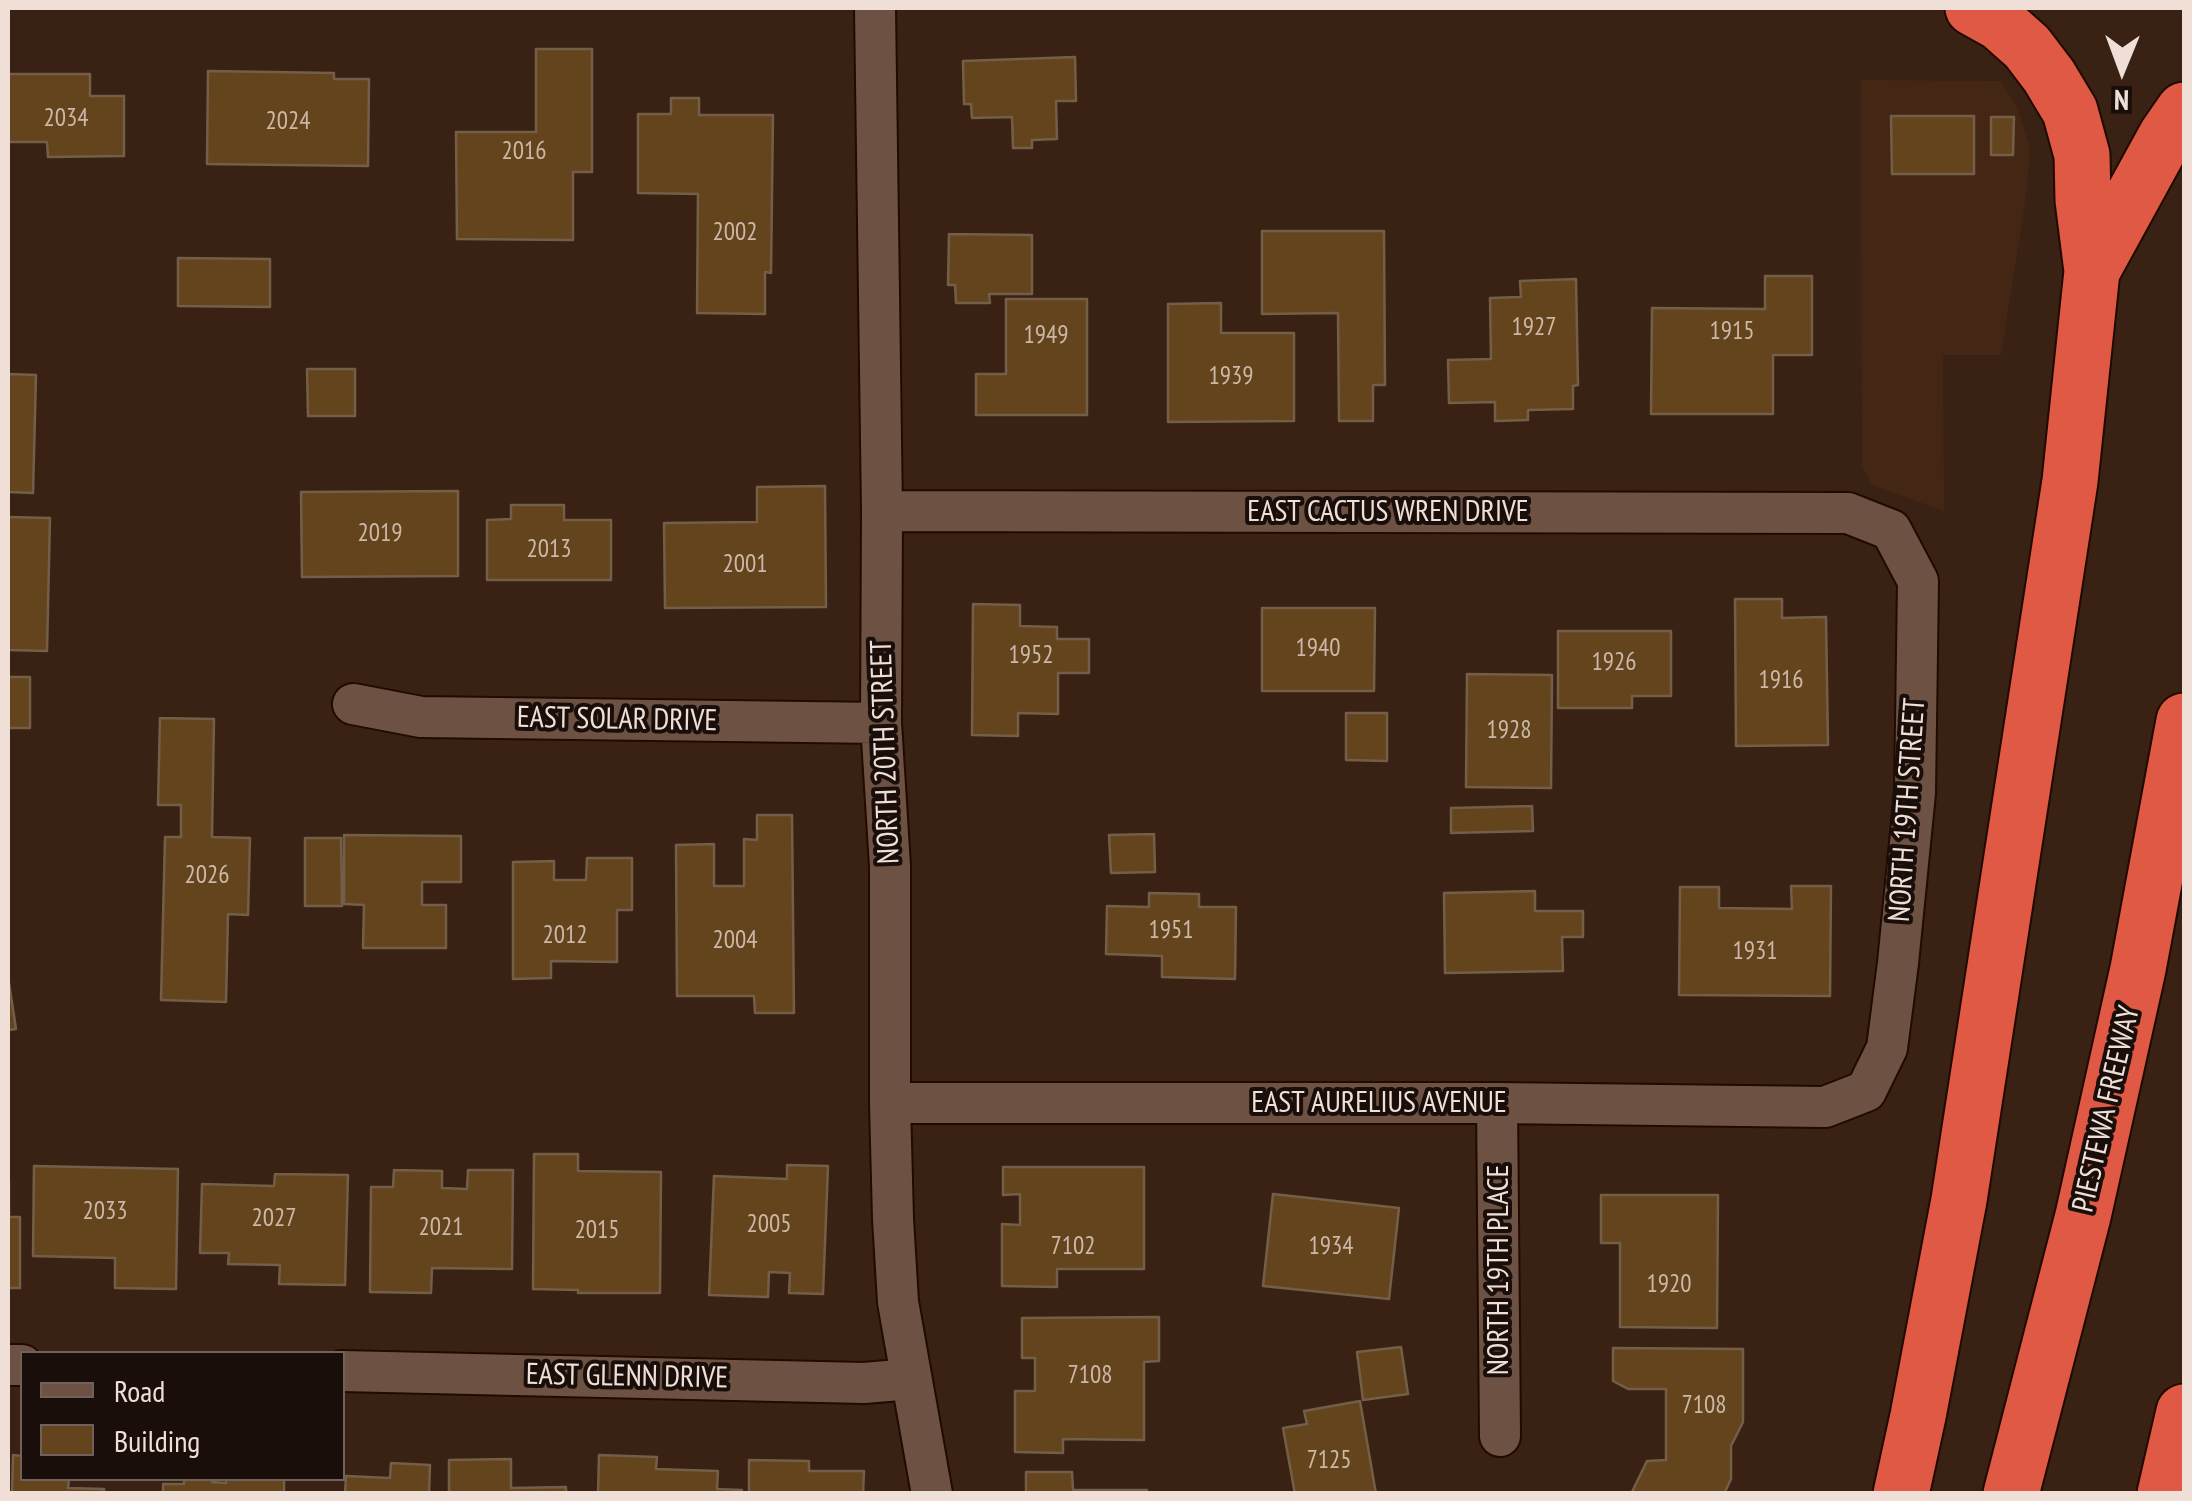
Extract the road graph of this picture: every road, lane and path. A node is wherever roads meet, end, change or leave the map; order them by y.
1 (875, 8) edge
2 (1973, 8) edge
3 (2184, 110) edge
4 (2092, 271) junction
5 (882, 512) junction
6 (1892, 530) joint
7 (353, 704) dead end
8 (2184, 721) edge
9 (881, 724) junction
10 (1866, 1091) joint
11 (890, 1103) junction
12 (1497, 1103) junction
13 (345, 1371) edge
14 (911, 1379) junction
15 (2184, 1412) edge
16 (1500, 1436) dead end
17 (932, 1494) edge
18 (1901, 1494) edge
19 (2011, 1494) edge
20 (2165, 1494) edge

1 - 5 street, NORTH 20TH STREET
2 - 4 highway
3 - 4 highway
4 - 18 highway
5 - 6 street, EAST CACTUS WREN DRIVE
5 - 9 street, NORTH 20TH STREET
6 - 10 street, NORTH 19TH STREET
7 - 9 street, EAST SOLAR DRIVE
8 - 19 highway, PIESTEWA FREEWAY
9 - 11 street, NORTH 20TH STREET
10 - 12 street, EAST AURELIUS AVENUE
11 - 12 street, EAST AURELIUS AVENUE
11 - 14 street, NORTH 20TH STREET
12 - 16 street, NORTH 19TH PLACE
13 - 14 street, EAST GLENN DRIVE
14 - 17 street, NORTH 20TH STREET
15 - 20 highway

